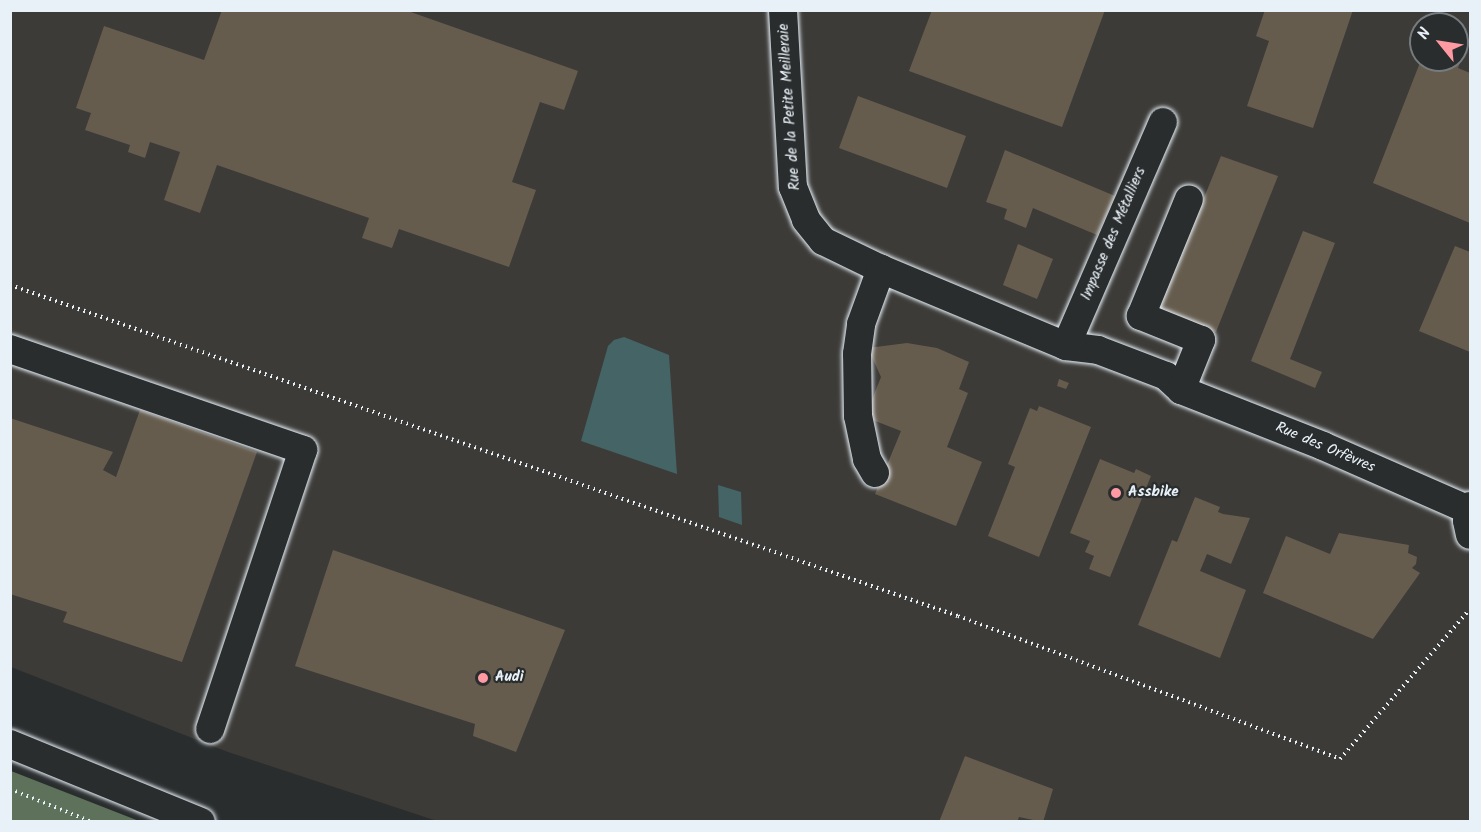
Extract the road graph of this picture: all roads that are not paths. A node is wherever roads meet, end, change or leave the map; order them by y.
1 (783, 10) edge
2 (1162, 122) dead end
3 (1189, 199) dead end
4 (816, 233) joint
5 (881, 269) junction
6 (1066, 346) junction
7 (10, 348) edge
8 (1181, 390) junction
9 (875, 473) dead end
10 (1470, 517) edge
11 (210, 729) dead end
12 (10, 744) edge
13 (201, 822) edge

1 - 4 street, Rue de la Petite Meilleraie
2 - 6 street, Impasse des Métalliers
3 - 8 street
4 - 5 street, Rue des Orfèvres
5 - 6 street, Rue des Orfèvres
5 - 9 street
6 - 8 street, Rue des Orfèvres
7 - 11 street
8 - 10 street, Rue des Orfèvres
12 - 13 street

